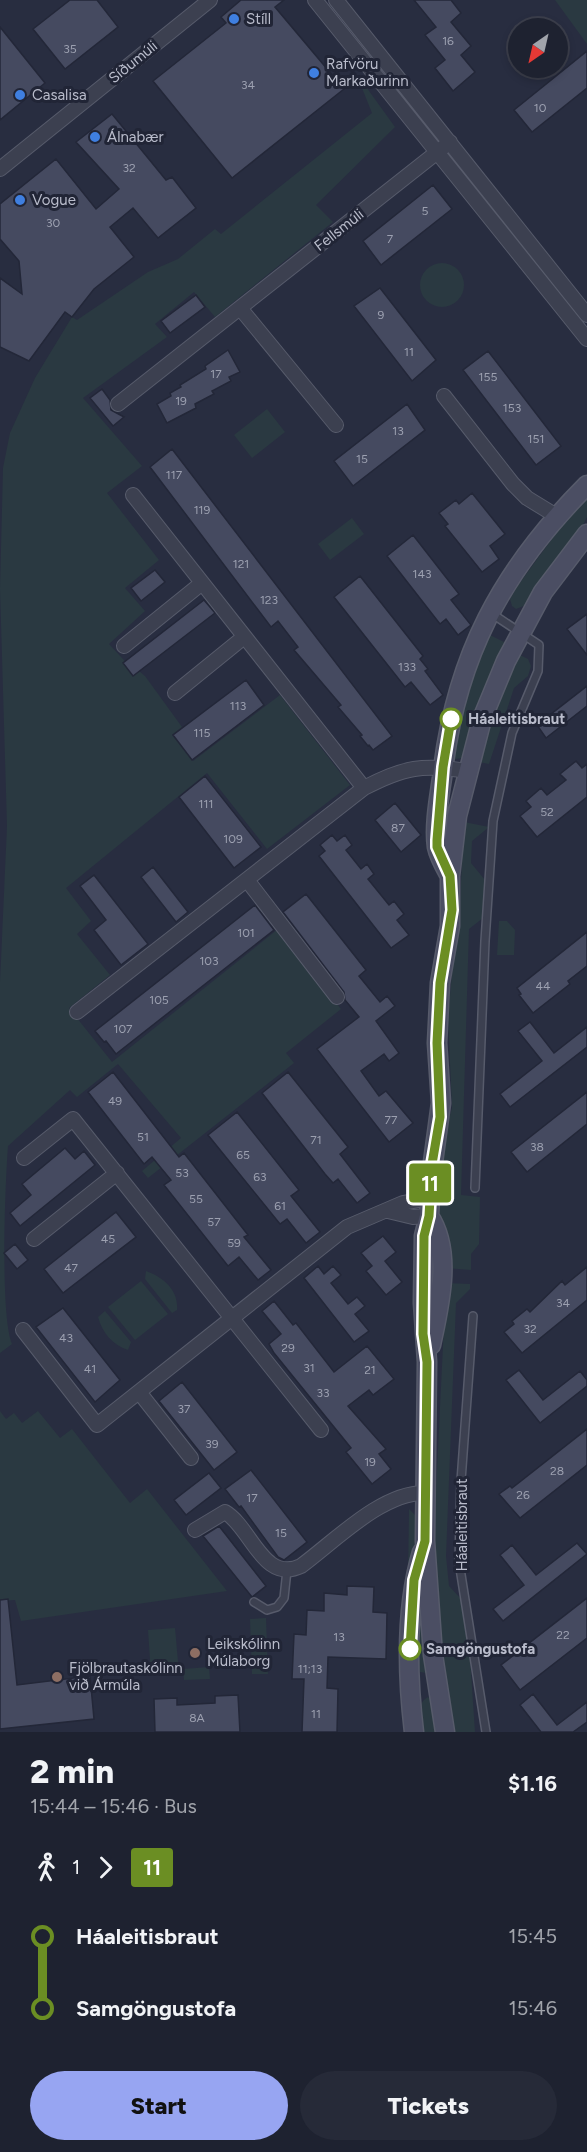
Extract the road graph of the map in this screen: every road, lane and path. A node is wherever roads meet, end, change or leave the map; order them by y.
1 (210, 0) edge
2 (315, 0) edge
3 (336, 0) edge
4 (450, 142) junction
5 (437, 152) junction
6 (0, 169) edge
7 (240, 308) junction
8 (587, 315) edge
9 (587, 339) edge
10 (444, 396) dead end
11 (118, 404) dead end
12 (336, 425) dead end
13 (587, 485) edge
14 (133, 495) dead end
15 (558, 517) junction
16 (587, 534) edge
17 (202, 583) junction
18 (489, 612) junction
19 (520, 631) junction
20 (244, 637) junction
21 (124, 646) dead end
22 (175, 693) dead end
23 (443, 767) junction
24 (467, 771) junction
25 (364, 788) junction
26 (450, 876) junction
27 (246, 880) junction
28 (337, 997) dead end
29 (77, 1012) dead end
30 (24, 1158) dead end
31 (117, 1173) junction
32 (475, 1188) dead end
33 (429, 1198) junction
34 (388, 1211) junction
35 (429, 1216) junction
36 (34, 1239) dead end
37 (473, 1316) dead end
38 (233, 1318) junction
39 (23, 1330) dead end
40 (139, 1392) junction
41 (321, 1430) dead end
42 (191, 1458) dead end
43 (424, 1493) junction
44 (195, 1530) dead end
45 (425, 1541) junction
46 (287, 1570) junction
47 (255, 1602) dead end
48 (414, 1732) edge
49 (445, 1732) edge
50 (486, 1732) edge

1 - 6 street, Síðumúli
2 - 5 street
3 - 4 street
4 - 5 street, Fellsmúli
4 - 8 street
5 - 7 street, Fellsmúli
5 - 9 street
7 - 11 street, Fellsmúli
7 - 12 street
10 - 15 street
13 - 15 street
14 - 17 street
15 - 18 street
16 - 19 street
17 - 20 street
17 - 21 street
18 - 19 lane
18 - 23 street
19 - 24 street
19 - 32 lane
20 - 22 street
20 - 25 street
23 - 24 street
23 - 25 street
23 - 26 street
24 - 26 street
25 - 27 street
26 - 33 street
27 - 28 street
27 - 29 street
30 - 31 street
31 - 36 street
31 - 38 street
33 - 34 street
33 - 35 street
34 - 35 street
34 - 38 street
35 - 43 street
37 - 50 lane, Háaleitisbraut
38 - 40 street
38 - 41 street
39 - 40 street
40 - 42 street
43 - 45 street
43 - 46 street
44 - 46 street
45 - 48 street
45 - 49 street
46 - 47 lane

